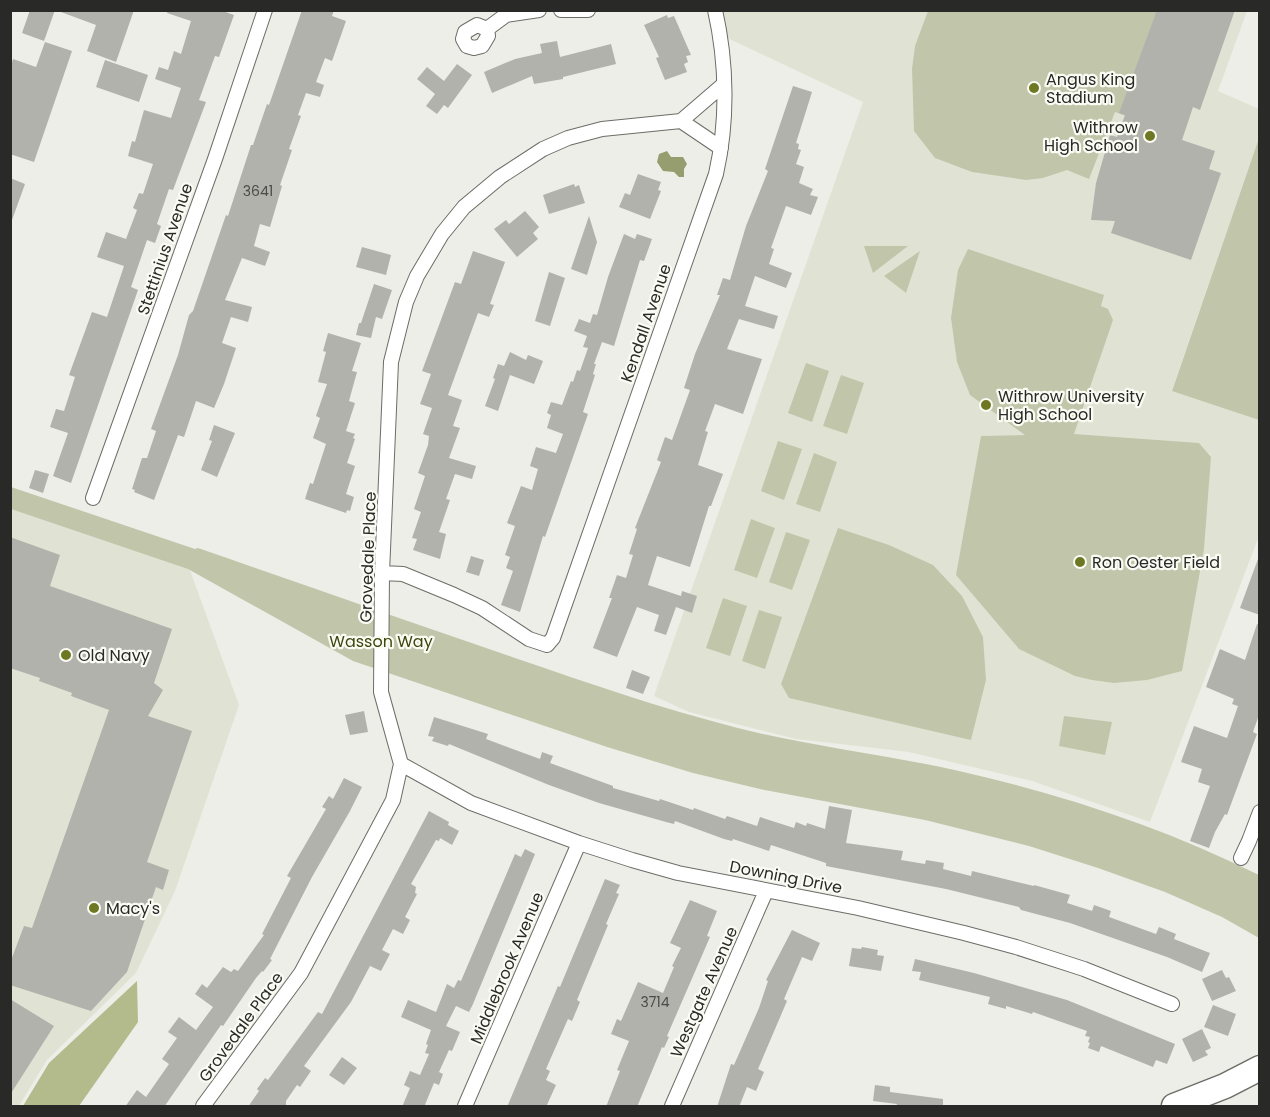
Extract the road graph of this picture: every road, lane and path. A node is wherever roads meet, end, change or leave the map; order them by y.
1 (265, 10) edge
2 (539, 10) edge
3 (561, 10) edge
4 (588, 10) edge
5 (716, 10) edge
6 (488, 29) dead end
7 (724, 84) junction
8 (681, 121) junction
9 (721, 148) junction
10 (93, 498) dead end
11 (382, 573) junction
12 (401, 764) junction
13 (1260, 812) edge
14 (579, 843) junction
15 (1241, 858) dead end
16 (766, 891) junction
17 (1172, 1004) dead end
18 (1260, 1068) edge
19 (203, 1107) edge
20 (465, 1107) edge
21 (672, 1107) edge
22 (1174, 1107) edge

1 - 10 street, Stettinius Avenue
2 - 6 street
3 - 4 street
5 - 7 street, Kendall Avenue
7 - 8 street
7 - 9 street, Kendall Avenue
8 - 9 street
8 - 11 street, Grovedale Place
9 - 11 street, Kendall Avenue
11 - 12 street, Grovedale Place
12 - 14 street, Downing Drive
12 - 19 street, Grovedale Place
13 - 15 street
14 - 16 street, Downing Drive
14 - 20 street, Middlebrook Avenue
16 - 17 street, Downing Drive
16 - 21 street, Westgate Avenue
18 - 22 highway

